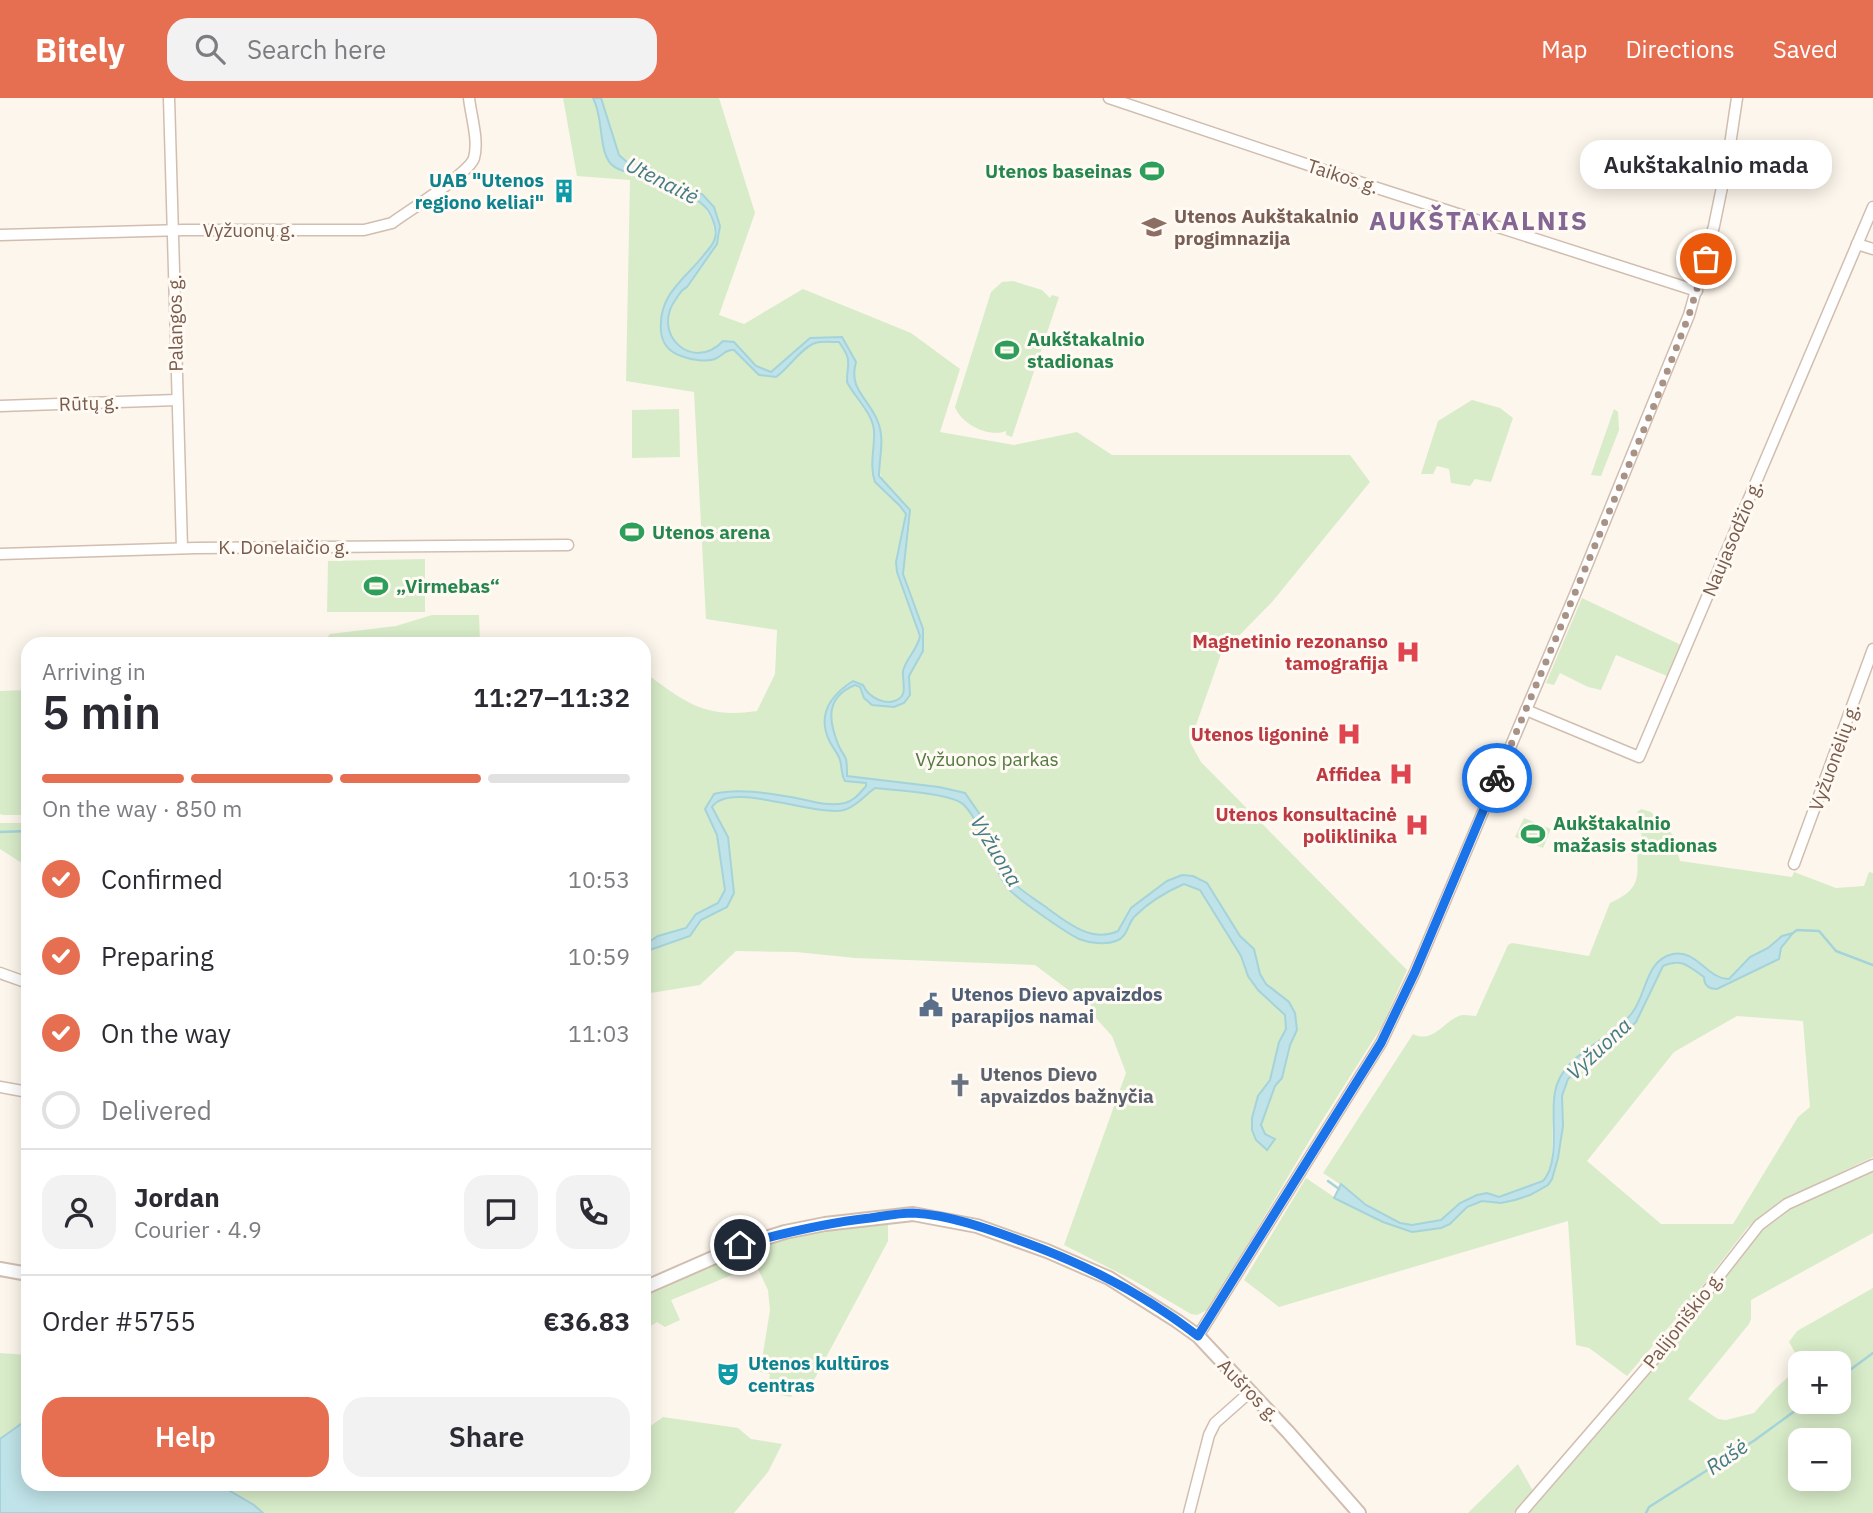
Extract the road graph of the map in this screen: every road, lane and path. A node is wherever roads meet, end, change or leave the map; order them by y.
1 (169, 98) edge
2 (469, 98) edge
3 (1109, 98) edge
4 (1737, 98) edge
5 (1873, 207) edge
6 (173, 230) junction
7 (0, 235) edge
8 (1857, 244) junction
9 (1873, 249) edge
10 (1697, 291) junction
11 (177, 400) junction
12 (0, 406) edge
13 (568, 545) dead end
14 (182, 548) junction
15 (0, 554) edge
16 (1873, 649) edge
17 (1526, 710) junction
18 (1794, 864) dead end
19 (0, 973) edge
20 (21, 980) edge
21 (0, 1087) edge
22 (21, 1091) edge
23 (1873, 1166) edge
24 (0, 1269) edge
25 (21, 1273) edge
26 (651, 1285) edge
27 (1198, 1336) junction
28 (1250, 1392) junction
29 (1189, 1513) edge
30 (1359, 1513) edge
31 (1521, 1513) edge

1 - 6 street, Palangos g.
2 - 6 street, Vyžuonų g.
3 - 10 street, Taikos g.
4 - 10 street
5 - 8 street, Naujasodžio g.
6 - 7 street, Vyžuonų g.
6 - 11 street, Palangos g.
8 - 9 street
8 - 17 street, Naujasodžio g.
10 - 17 street
11 - 12 street, Rūtų g.
11 - 14 street, Palangos g.
13 - 14 street, K. Donelaičio g.
14 - 15 street, K. Donelaičio g.
16 - 18 street, Vyžuonėlių g.
17 - 27 street
19 - 20 street
21 - 22 street
23 - 31 street, Palijoniškio g.
24 - 25 street
26 - 27 street, Aušros g.
27 - 28 street, Aušros g.
28 - 29 street
28 - 30 street, Aušros g.

